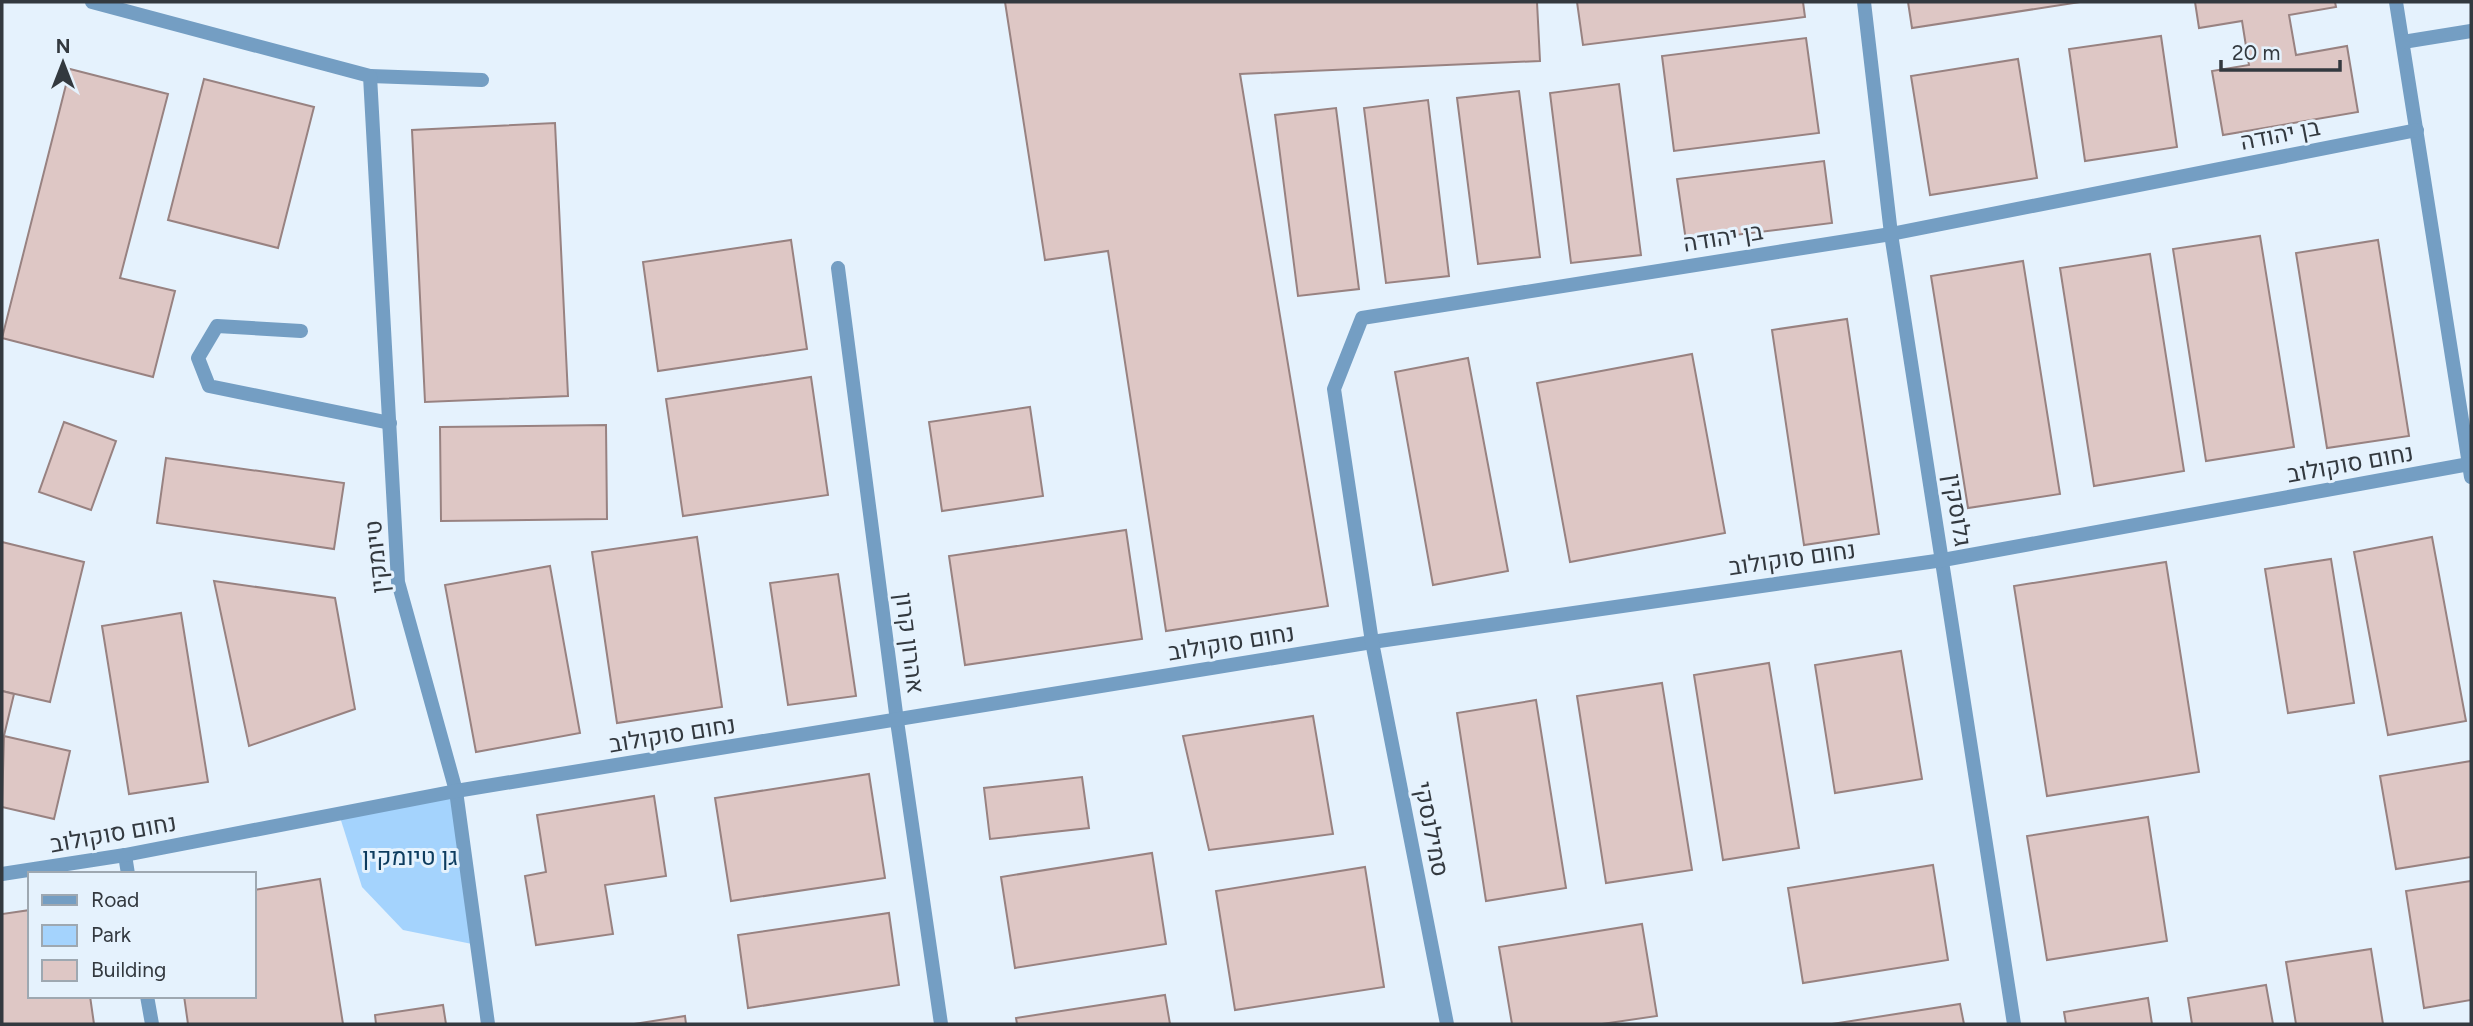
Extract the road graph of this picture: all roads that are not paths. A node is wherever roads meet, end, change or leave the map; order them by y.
1 (92, 2) edge
2 (1864, 2) edge
3 (2396, 2) edge
4 (112, 5) edge
5 (2471, 31) edge
6 (2403, 42) junction
7 (370, 76) junction
8 (482, 80) dead end
9 (2417, 130) junction
10 (1891, 233) junction
11 (838, 268) dead end
12 (301, 331) dead end
13 (390, 424) junction
14 (2470, 471) edge
15 (1942, 559) junction
16 (1371, 642) junction
17 (897, 721) junction
18 (457, 791) junction
19 (125, 855) junction
20 (128, 872) edge
21 (2, 874) edge
22 (147, 998) edge
23 (152, 1024) edge
24 (488, 1024) edge
25 (941, 1024) edge
26 (1447, 1024) edge
27 (2014, 1024) edge

1 - 4 street
2 - 10 street, גלוסקין
3 - 6 street
4 - 7 street
5 - 6 street
6 - 9 street
7 - 8 street
7 - 13 street, טיומקין
9 - 10 street, בן יהודה
9 - 14 street
10 - 15 street, גלוסקין
10 - 16 street, בן יהודה
11 - 17 street, אהרון קרון
12 - 13 street
13 - 18 street, טיומקין
14 - 15 street, נחום סוקולוב
15 - 16 street, נחום סוקולוב
15 - 27 street, גלוסקין
16 - 17 street, נחום סוקולוב
16 - 26 street, סמילנסקי
17 - 18 street, נחום סוקולוב
17 - 25 street, אהרון קרון
18 - 19 street, נחום סוקולוב
18 - 24 street, טיומקין
19 - 20 street
19 - 21 street, נחום סוקולוב
22 - 23 street

